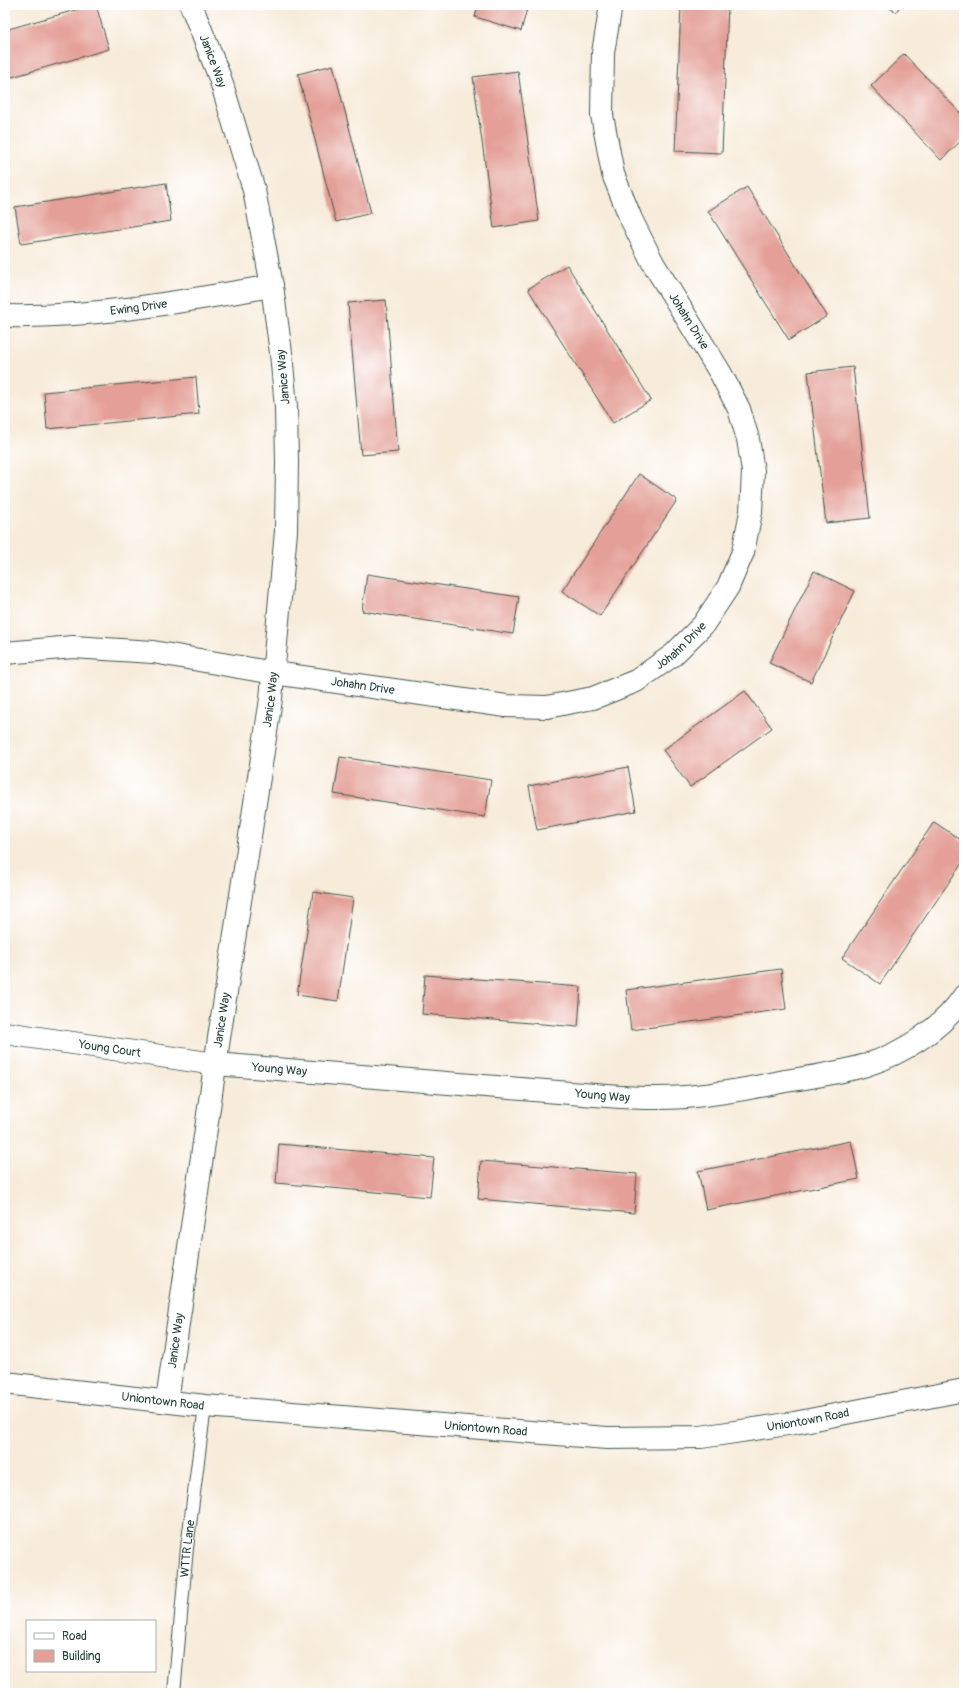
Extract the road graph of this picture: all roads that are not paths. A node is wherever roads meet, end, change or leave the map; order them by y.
1 (191, 5) edge
2 (611, 5) edge
3 (272, 286) junction
4 (5, 316) edge
5 (5, 653) edge
6 (274, 673) junction
7 (964, 996) edge
8 (5, 1033) edge
9 (215, 1064) junction
10 (5, 1383) edge
11 (964, 1390) edge
12 (166, 1401) junction
13 (206, 1406) junction
14 (174, 1693) edge

1 - 3 street, Janice Way
2 - 6 street, Johahn Drive
3 - 4 street, Ewing Drive
3 - 6 street, Janice Way
5 - 6 street, Johahn Drive
6 - 9 street, Janice Way
7 - 9 street, Young Way
8 - 9 street, Young Court
9 - 12 street, Janice Way
10 - 12 street, Uniontown Road
11 - 13 street, Uniontown Road
12 - 13 street, Uniontown Road
13 - 14 lane, WTTR Lane

